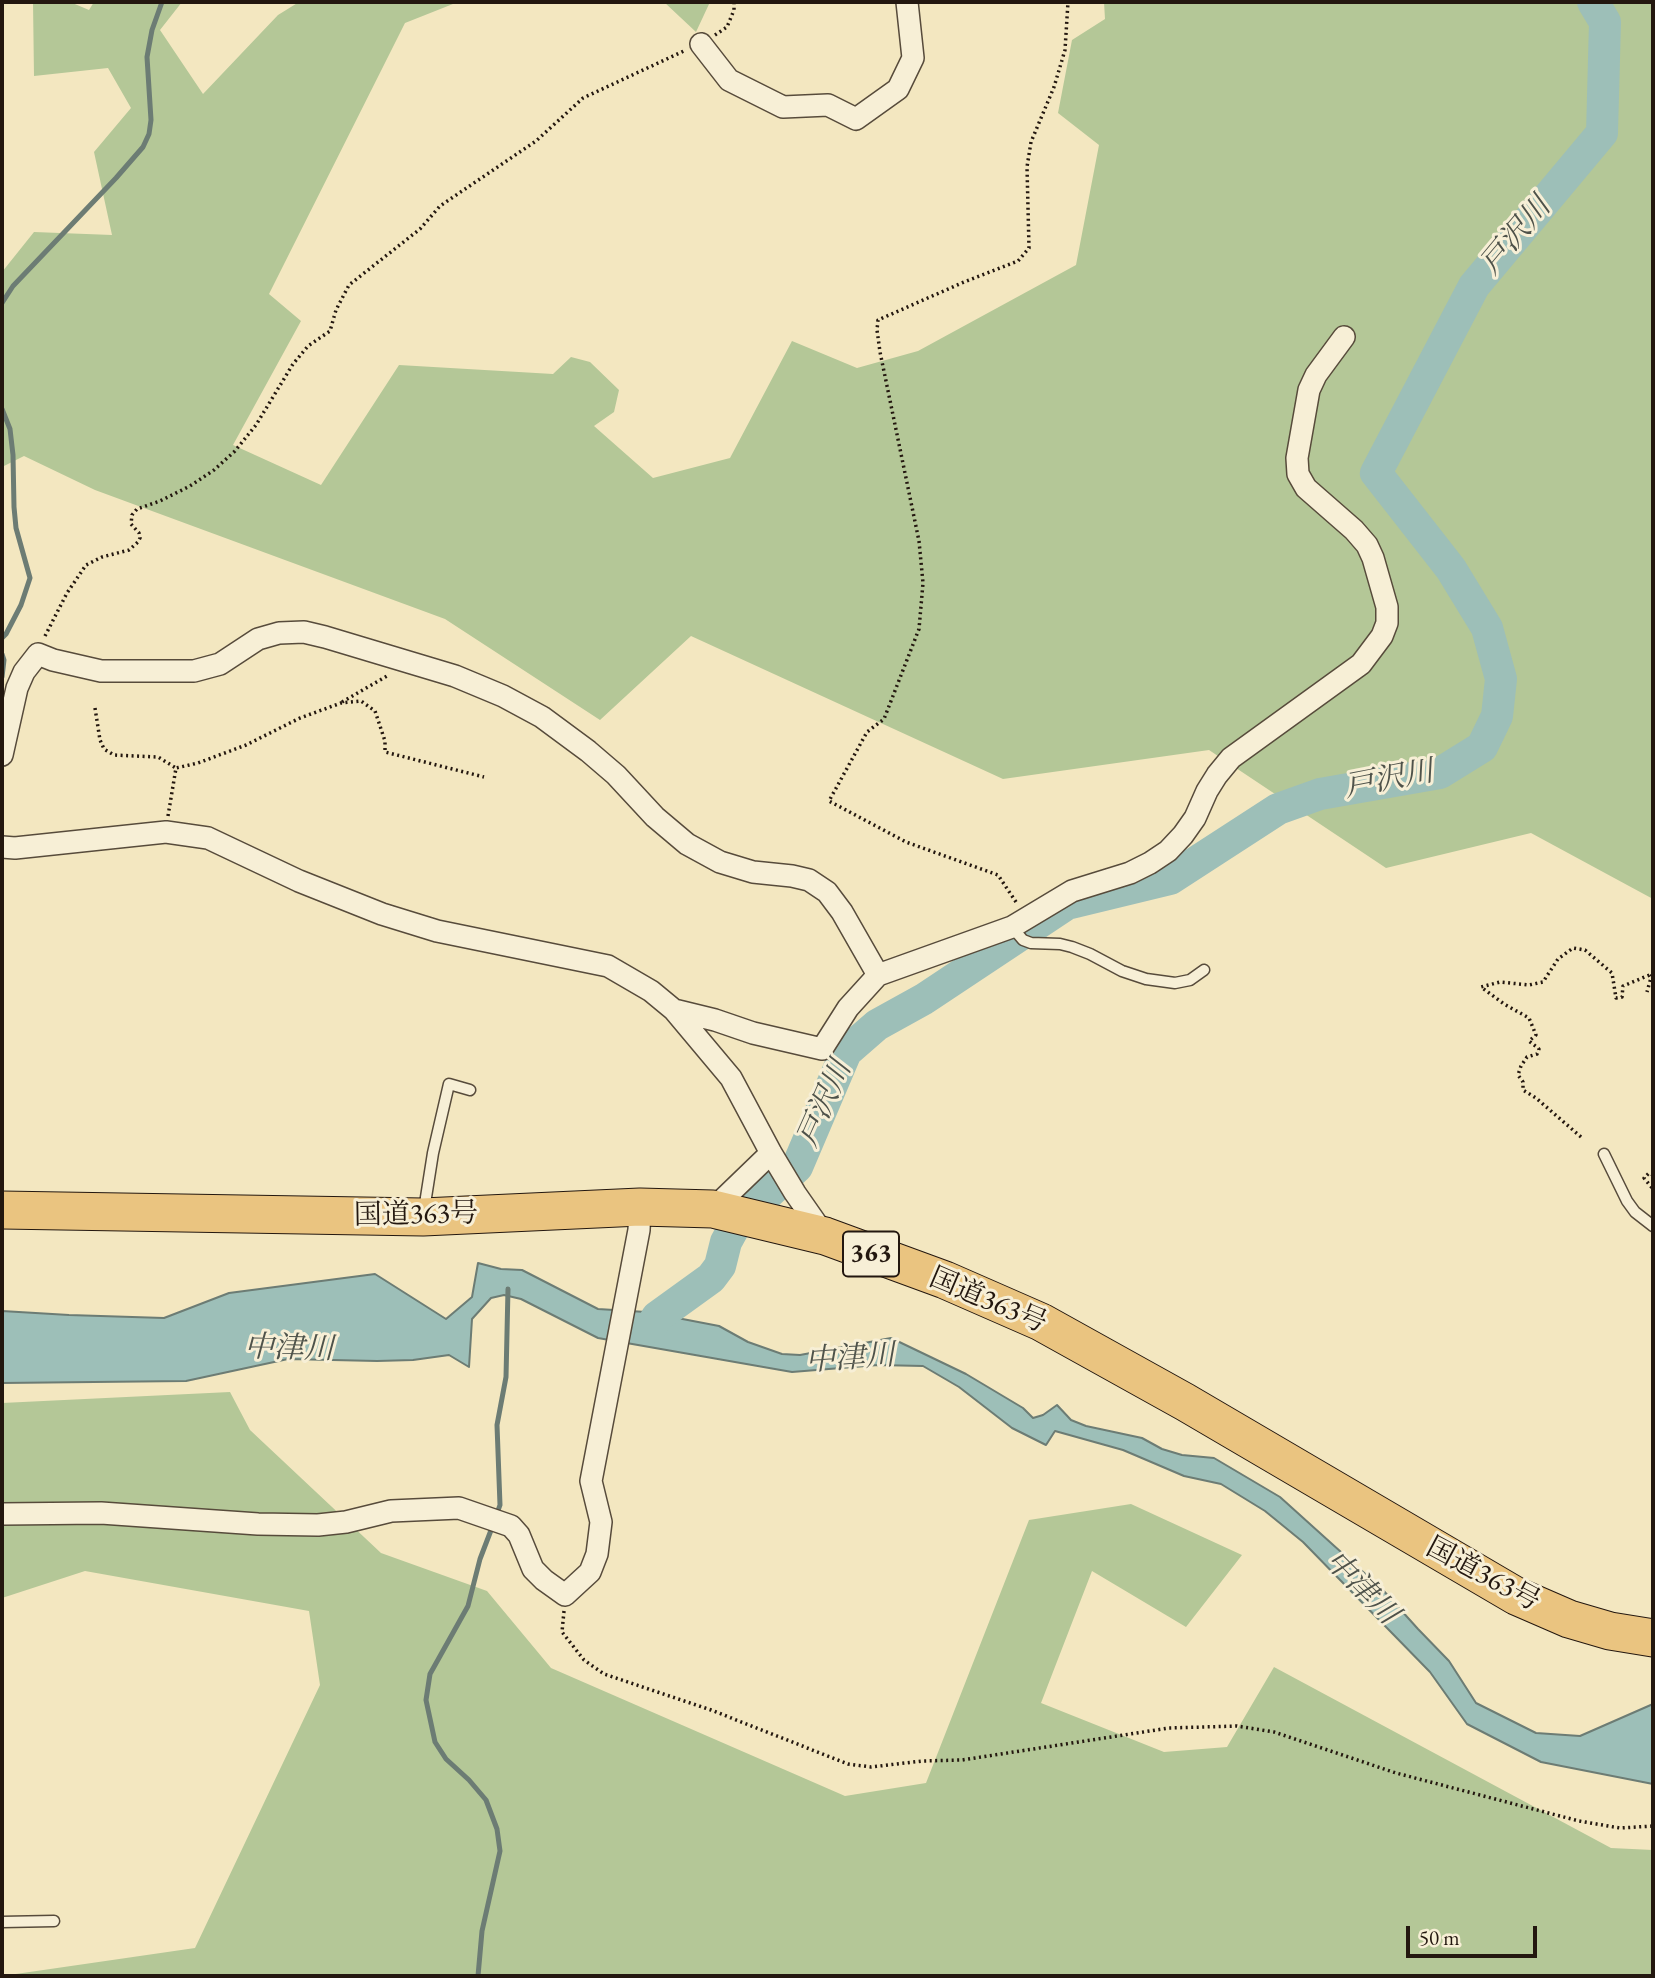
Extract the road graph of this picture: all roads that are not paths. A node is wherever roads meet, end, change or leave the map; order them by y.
1 (907, 2) edge
2 (701, 44) road end
3 (1343, 337) dead end
4 (2, 755) edge
5 (2, 847) edge
6 (1012, 928) junction
7 (1205, 970) dead end
8 (878, 975) junction
9 (674, 1010) junction
10 (470, 1090) dead end
11 (771, 1153) junction
12 (1604, 1154) dead end
13 (713, 1209) junction
14 (2, 1210) edge
15 (423, 1217) junction
16 (640, 1219) junction
17 (1653, 1227) edge
18 (825, 1236) junction
19 (2, 1514) edge
20 (1653, 1638) edge
21 (54, 1921) dead end
22 (2, 1922) edge

1 - 2 street
3 - 6 street
4 - 8 street
5 - 9 street
6 - 7 lane
6 - 8 street
8 - 9 street
9 - 11 street
10 - 15 lane
11 - 13 street
11 - 18 street
12 - 17 lane
13 - 16 highway, 国道363号 / 363
13 - 18 highway, 国道363号 / 363
14 - 15 highway, 国道363号 / 363
15 - 16 highway, 国道363号 / 363
16 - 19 street
18 - 20 highway, 国道363号 / 363
21 - 22 lane

